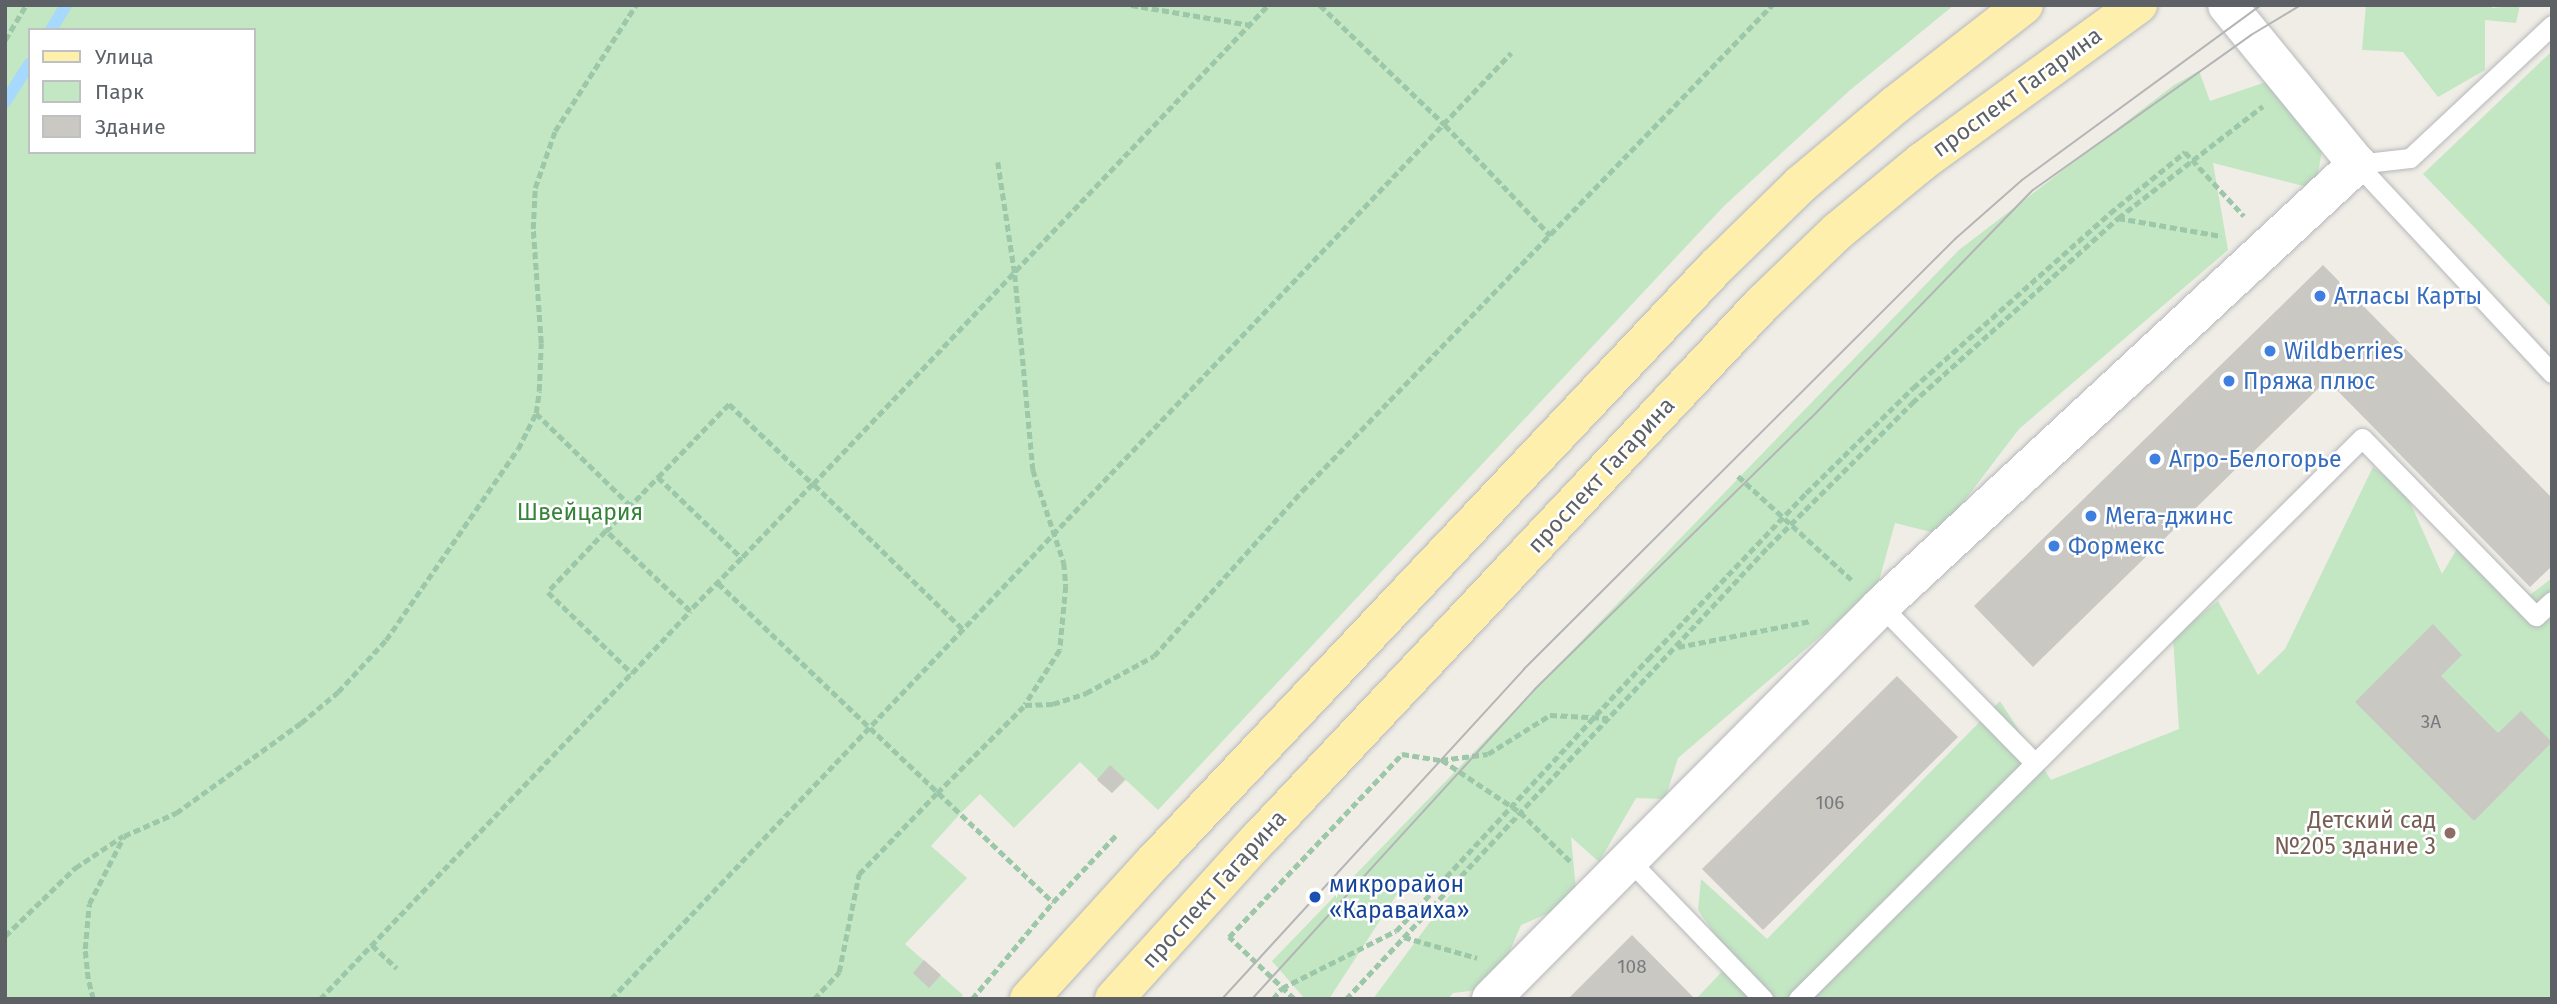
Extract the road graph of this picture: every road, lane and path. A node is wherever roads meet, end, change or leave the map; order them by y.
1 (26, 5) edge
2 (636, 5) edge
3 (1131, 5) edge
4 (1269, 5) edge
5 (1320, 5) edge
6 (1772, 5) edge
7 (2024, 5) edge
8 (2138, 5) edge
9 (2227, 5) edge
10 (1250, 25) junction
11 (2552, 25) edge
12 (5, 40) edge
13 (1511, 53) dead end
14 (2264, 105) dead end
15 (1445, 125) junction
16 (2191, 159) junction
17 (998, 162) dead end
18 (2357, 164) junction
19 (2118, 218) junction
20 (1551, 236) junction
21 (2270, 245) junction
22 (1015, 275) junction
23 (2552, 373) edge
24 (536, 413) junction
25 (658, 477) junction
26 (1738, 477) dead end
27 (813, 484) junction
28 (630, 505) junction
29 (1783, 517) junction
30 (1791, 524) junction
31 (1054, 530) junction
32 (606, 531) junction
33 (742, 558) junction
34 (718, 583) junction
35 (2552, 601) edge
36 (1881, 606) junction
37 (691, 611) junction
38 (1813, 620) dead end
39 (962, 629) junction
40 (1677, 647) junction
41 (632, 673) junction
42 (1025, 705) junction
43 (1594, 717) junction
44 (1608, 718) junction
45 (869, 726) junction
46 (1441, 760) junction
47 (2035, 763) junction
48 (937, 793) junction
49 (1511, 806) junction
50 (1520, 812) junction
51 (1117, 834) dead end
52 (124, 836) junction
53 (1629, 860) junction
54 (1599, 889) junction
55 (1053, 902) junction
56 (5, 936) edge
57 (1404, 937) junction
58 (372, 945) junction
59 (397, 968) dead end
60 (1519, 971) junction
61 (1282, 988) junction
62 (93, 999) edge
63 (320, 999) edge
64 (611, 999) edge
65 (814, 999) edge
66 (972, 999) edge
67 (1029, 999) edge
68 (1114, 999) edge
69 (1273, 999) edge
70 (1294, 999) edge
71 (1346, 999) edge
72 (1491, 999) edge
73 (1763, 999) edge
74 (1798, 999) edge

1 - 12 path
2 - 24 path
3 - 10 path
4 - 10 path
5 - 15 path
6 - 20 path
7 - 67 main road
8 - 68 main road, проспект Гагарина
9 - 18 street
10 - 22 path
11 - 18 lane
13 - 15 path
14 - 16 path
15 - 20 path
15 - 31 path
16 - 19 path
16 - 21 path
16 - 29 path
17 - 22 path
18 - 21 street
18 - 23 lane
19 - 21 path
19 - 30 path
20 - 42 path
21 - 36 street
22 - 27 path
22 - 31 path
24 - 28 path
24 - 52 path
25 - 27 path
25 - 28 path
25 - 33 path
26 - 29 path
27 - 33 path
27 - 39 path
28 - 32 path
29 - 30 path
29 - 43 path
30 - 36 path
30 - 40 path
31 - 39 path
31 - 42 path
32 - 37 path
32 - 41 path
33 - 34 path
34 - 37 path
34 - 45 path
35 - 47 lane
36 - 47 lane
36 - 53 street
37 - 41 path
38 - 40 path
39 - 45 path
40 - 44 path
41 - 58 path
42 - 48 path
43 - 44 path
43 - 46 path
43 - 49 path
44 - 50 path
45 - 48 path
45 - 64 path
46 - 49 path
46 - 61 path
47 - 74 lane
48 - 55 path
48 - 65 path
49 - 50 path
49 - 61 path
50 - 54 path
50 - 57 path
51 - 55 path
52 - 56 path
52 - 62 path
53 - 54 street
53 - 73 lane
54 - 60 street
55 - 66 path
57 - 60 path
57 - 71 path
58 - 59 path
58 - 63 path
60 - 72 street
61 - 69 path
61 - 70 path

